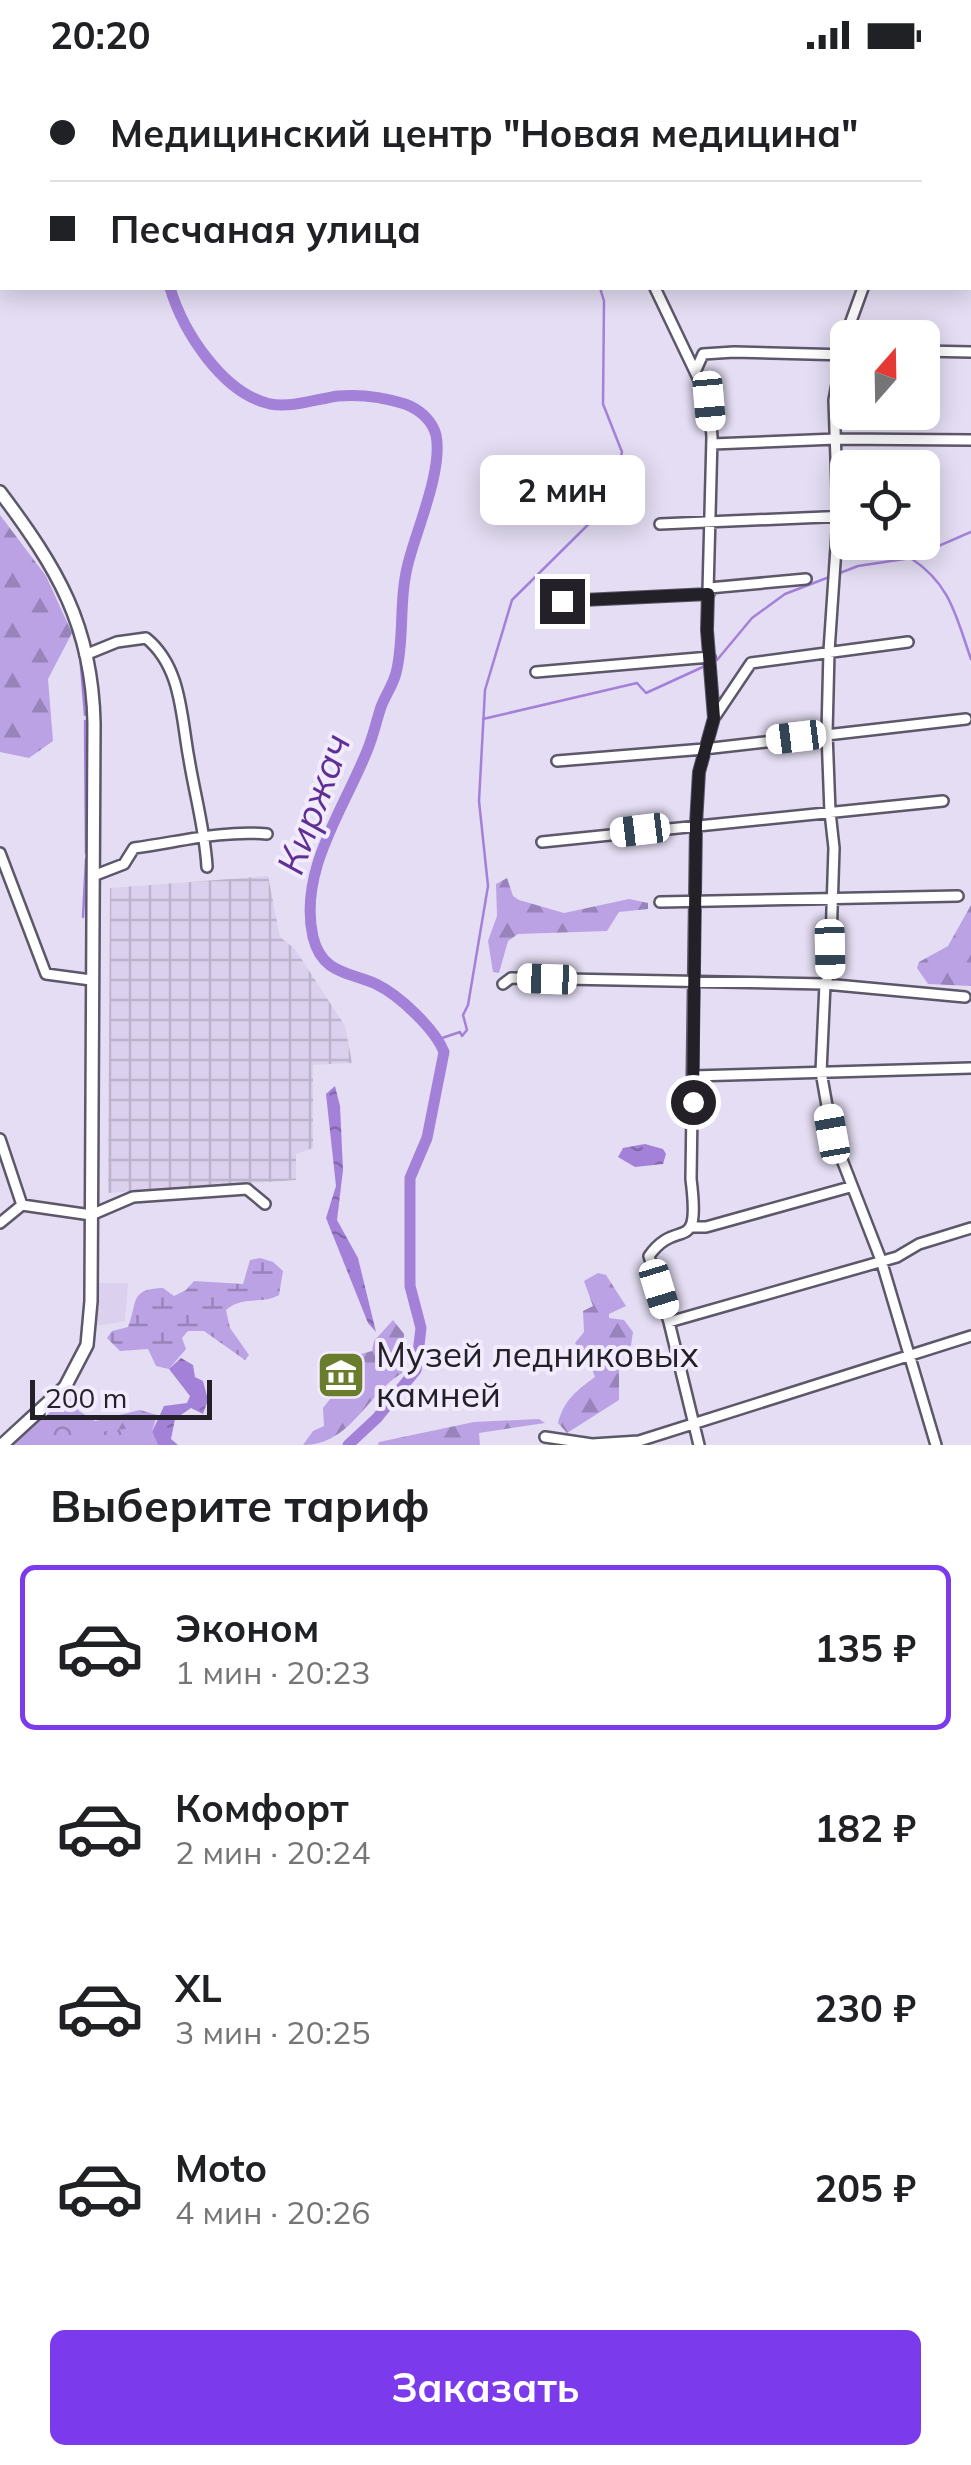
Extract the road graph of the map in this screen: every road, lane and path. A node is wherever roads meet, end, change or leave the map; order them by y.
1 (656, 290) edge
2 (863, 290) edge
3 (854, 320) edge
4 (940, 352) edge
5 (971, 352) edge
6 (830, 355) edge
7 (696, 370) junction
8 (836, 430) edge
9 (836, 439) junction
10 (971, 440) edge
11 (712, 444) junction
12 (837, 450) edge
13 (0, 492) edge
14 (830, 517) edge
15 (709, 522) junction
16 (660, 524) dead end
17 (836, 560) edge
18 (806, 579) dead end
19 (708, 591) junction
20 (562, 601) dead end
21 (908, 642) dead end
22 (829, 651) junction
23 (86, 655) junction
24 (710, 657) junction
25 (536, 672) dead end
26 (714, 718) junction
27 (966, 719) dead end
28 (827, 733) junction
29 (704, 749) junction
30 (556, 761) dead end
31 (943, 801) dead end
32 (830, 812) junction
33 (696, 824) junction
34 (267, 834) dead end
35 (205, 835) junction
36 (542, 842) dead end
37 (0, 853) edge
38 (207, 867) dead end
39 (93, 876) junction
40 (958, 896) dead end
41 (832, 898) junction
42 (696, 900) junction
43 (660, 902) dead end
44 (91, 980) junction
45 (696, 983) junction
46 (503, 984) dead end
47 (825, 984) junction
48 (965, 997) dead end
49 (971, 1068) edge
50 (822, 1072) junction
51 (693, 1076) junction
52 (0, 1139) edge
53 (850, 1187) junction
54 (22, 1204) junction
55 (266, 1204) dead end
56 (92, 1214) junction
57 (0, 1224) edge
58 (692, 1226) junction
59 (971, 1228) edge
60 (881, 1260) junction
61 (670, 1322) junction
62 (971, 1336) edge
63 (910, 1356) junction
64 (692, 1424) junction
65 (545, 1437) dead end
66 (639, 1443) edge
67 (2, 1445) edge
68 (699, 1445) edge
69 (936, 1445) edge

1 - 7 street
2 - 3 street
4 - 5 street
6 - 7 street
7 - 11 street
8 - 9 street
9 - 10 street
9 - 11 street
9 - 12 street
11 - 15 street
13 - 23 main road
14 - 15 street
15 - 16 street
15 - 19 street
17 - 22 street
18 - 19 street
19 - 20 street
19 - 24 street
21 - 22 street
22 - 26 street
22 - 28 street
23 - 35 street
23 - 39 main road
24 - 25 street
24 - 26 street
26 - 29 street
27 - 28 street
28 - 29 street
28 - 32 street
29 - 30 street
29 - 33 street
31 - 32 street
32 - 33 street
32 - 41 street
33 - 36 street
33 - 42 street
34 - 35 street
35 - 38 street
35 - 39 street
37 - 44 street
39 - 44 main road
40 - 41 street
41 - 42 street
41 - 47 street
42 - 43 street
42 - 45 street
44 - 56 main road
45 - 46 street
45 - 47 street
45 - 51 street
47 - 48 street
47 - 50 street
49 - 50 street
50 - 51 street
50 - 53 street
51 - 58 street
52 - 54 street
53 - 58 street
53 - 60 street
54 - 56 street
54 - 57 street
55 - 56 street
56 - 67 main road
58 - 61 street
59 - 60 street
60 - 61 street
60 - 63 street
61 - 64 street
62 - 63 street
63 - 64 street
63 - 69 street
64 - 66 street
64 - 68 street
65 - 66 street

